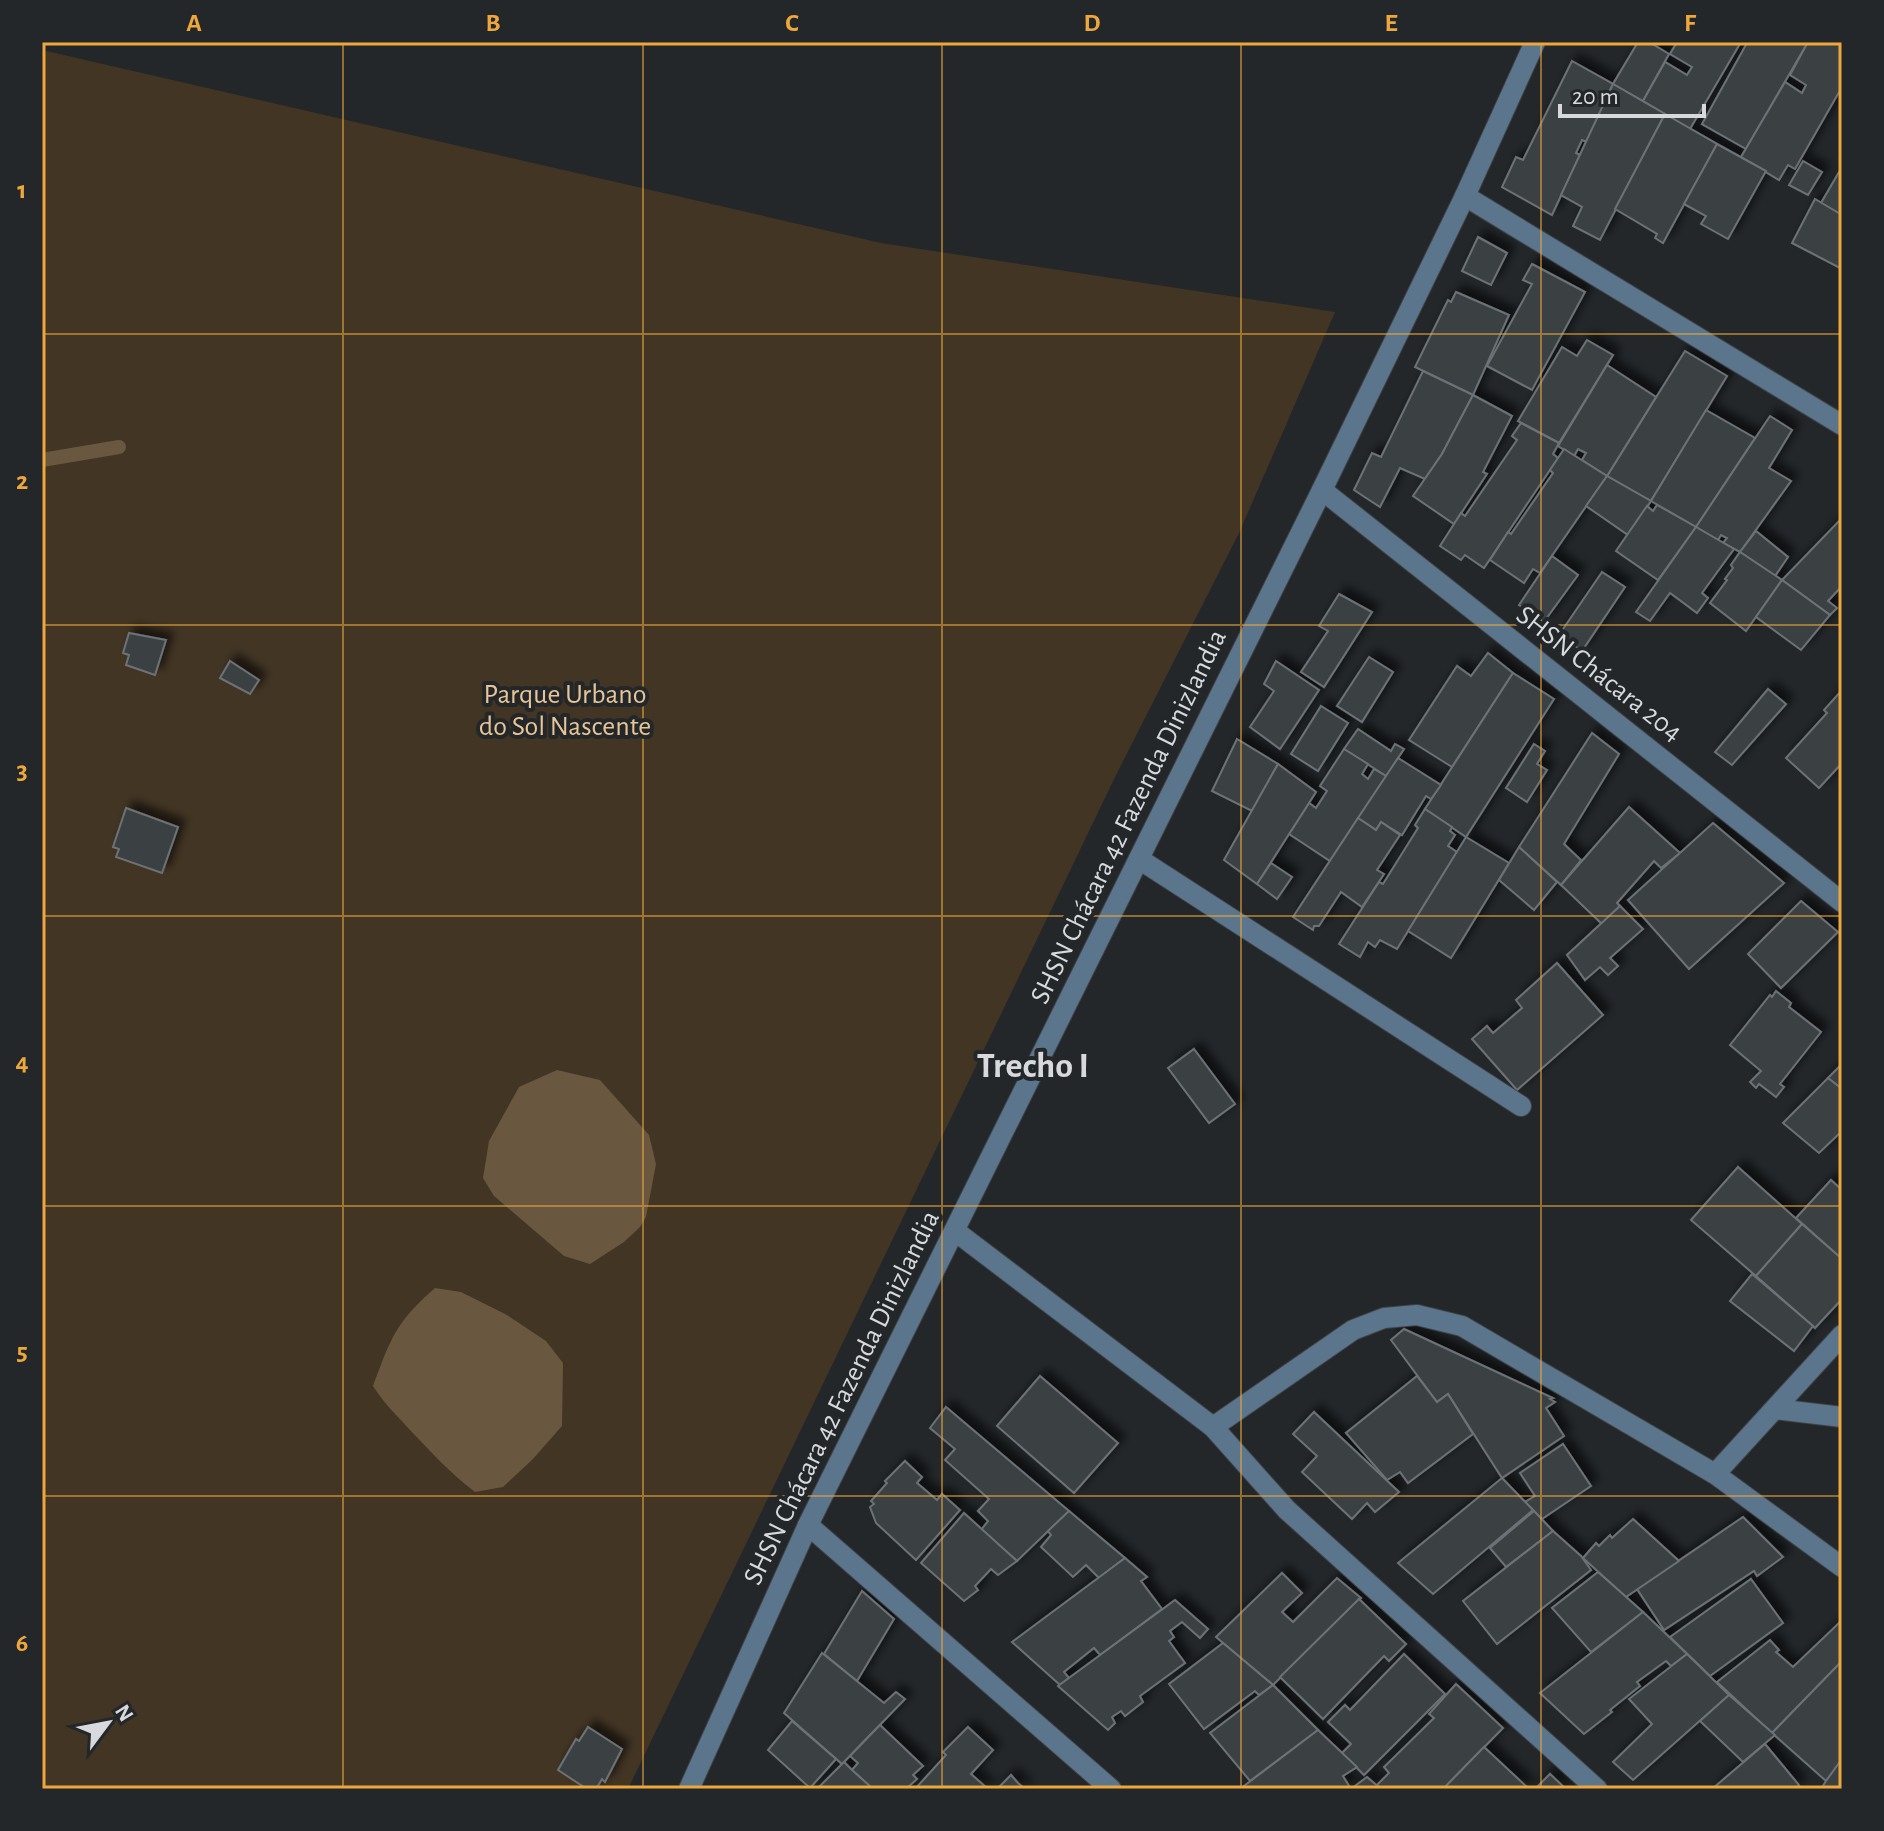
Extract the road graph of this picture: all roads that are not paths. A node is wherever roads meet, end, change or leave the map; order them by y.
1 (1535, 42) edge
2 (1465, 196) junction
3 (1842, 425) edge
4 (1322, 490) junction
5 (1139, 859) junction
6 (1842, 902) edge
7 (1521, 1106) dead end
8 (955, 1231) junction
9 (1842, 1335) edge
10 (1775, 1409) junction
11 (1842, 1417) edge
12 (1213, 1427) junction
13 (1715, 1474) junction
14 (808, 1525) junction
15 (1842, 1567) edge
16 (689, 1789) edge
17 (1111, 1789) edge
18 (1597, 1789) edge

1 - 2 street, SHSN Chácara 42 Fazenda Dinizlandia
2 - 3 street
2 - 4 street, SHSN Chácara 42 Fazenda Dinizlandia
4 - 5 street, SHSN Chácara 42 Fazenda Dinizlandia
4 - 6 street, SHSN Chácara 204
5 - 7 street
5 - 8 street, SHSN Chácara 42 Fazenda Dinizlandia
8 - 12 street
8 - 14 street, SHSN Chácara 42 Fazenda Dinizlandia
9 - 10 street
10 - 11 street
10 - 13 street
12 - 13 street
12 - 18 street
13 - 15 street
14 - 16 street, SHSN Chácara 42 Fazenda Dinizlandia
14 - 17 street

